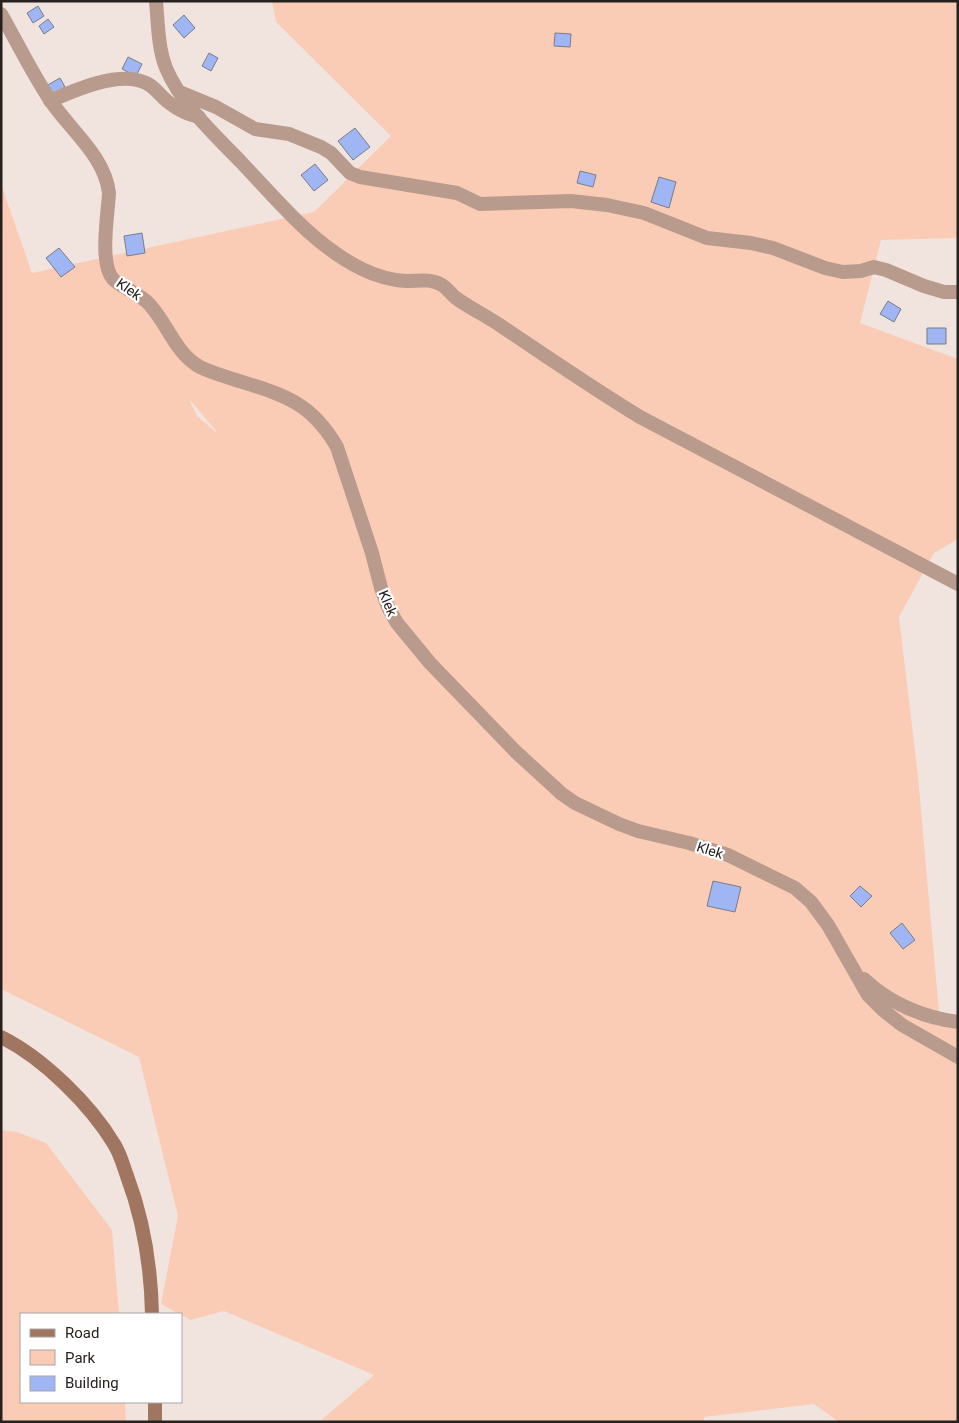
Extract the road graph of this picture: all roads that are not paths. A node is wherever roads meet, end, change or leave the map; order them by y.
1 (156, 1) edge
2 (1, 14) edge
3 (182, 93) junction
4 (50, 100) junction
5 (199, 117) junction
6 (958, 292) edge
7 (958, 584) edge
8 (851, 967) junction
9 (958, 1022) edge
10 (1, 1037) edge
11 (958, 1056) edge
12 (152, 1313) edge
13 (155, 1403) edge
14 (155, 1422) edge

1 - 3 street
2 - 4 street, Klek
3 - 5 street
3 - 6 street
4 - 5 street
4 - 8 street, Klek
5 - 7 street
8 - 9 street
8 - 11 street, Klek
10 - 12 main road
13 - 14 main road

